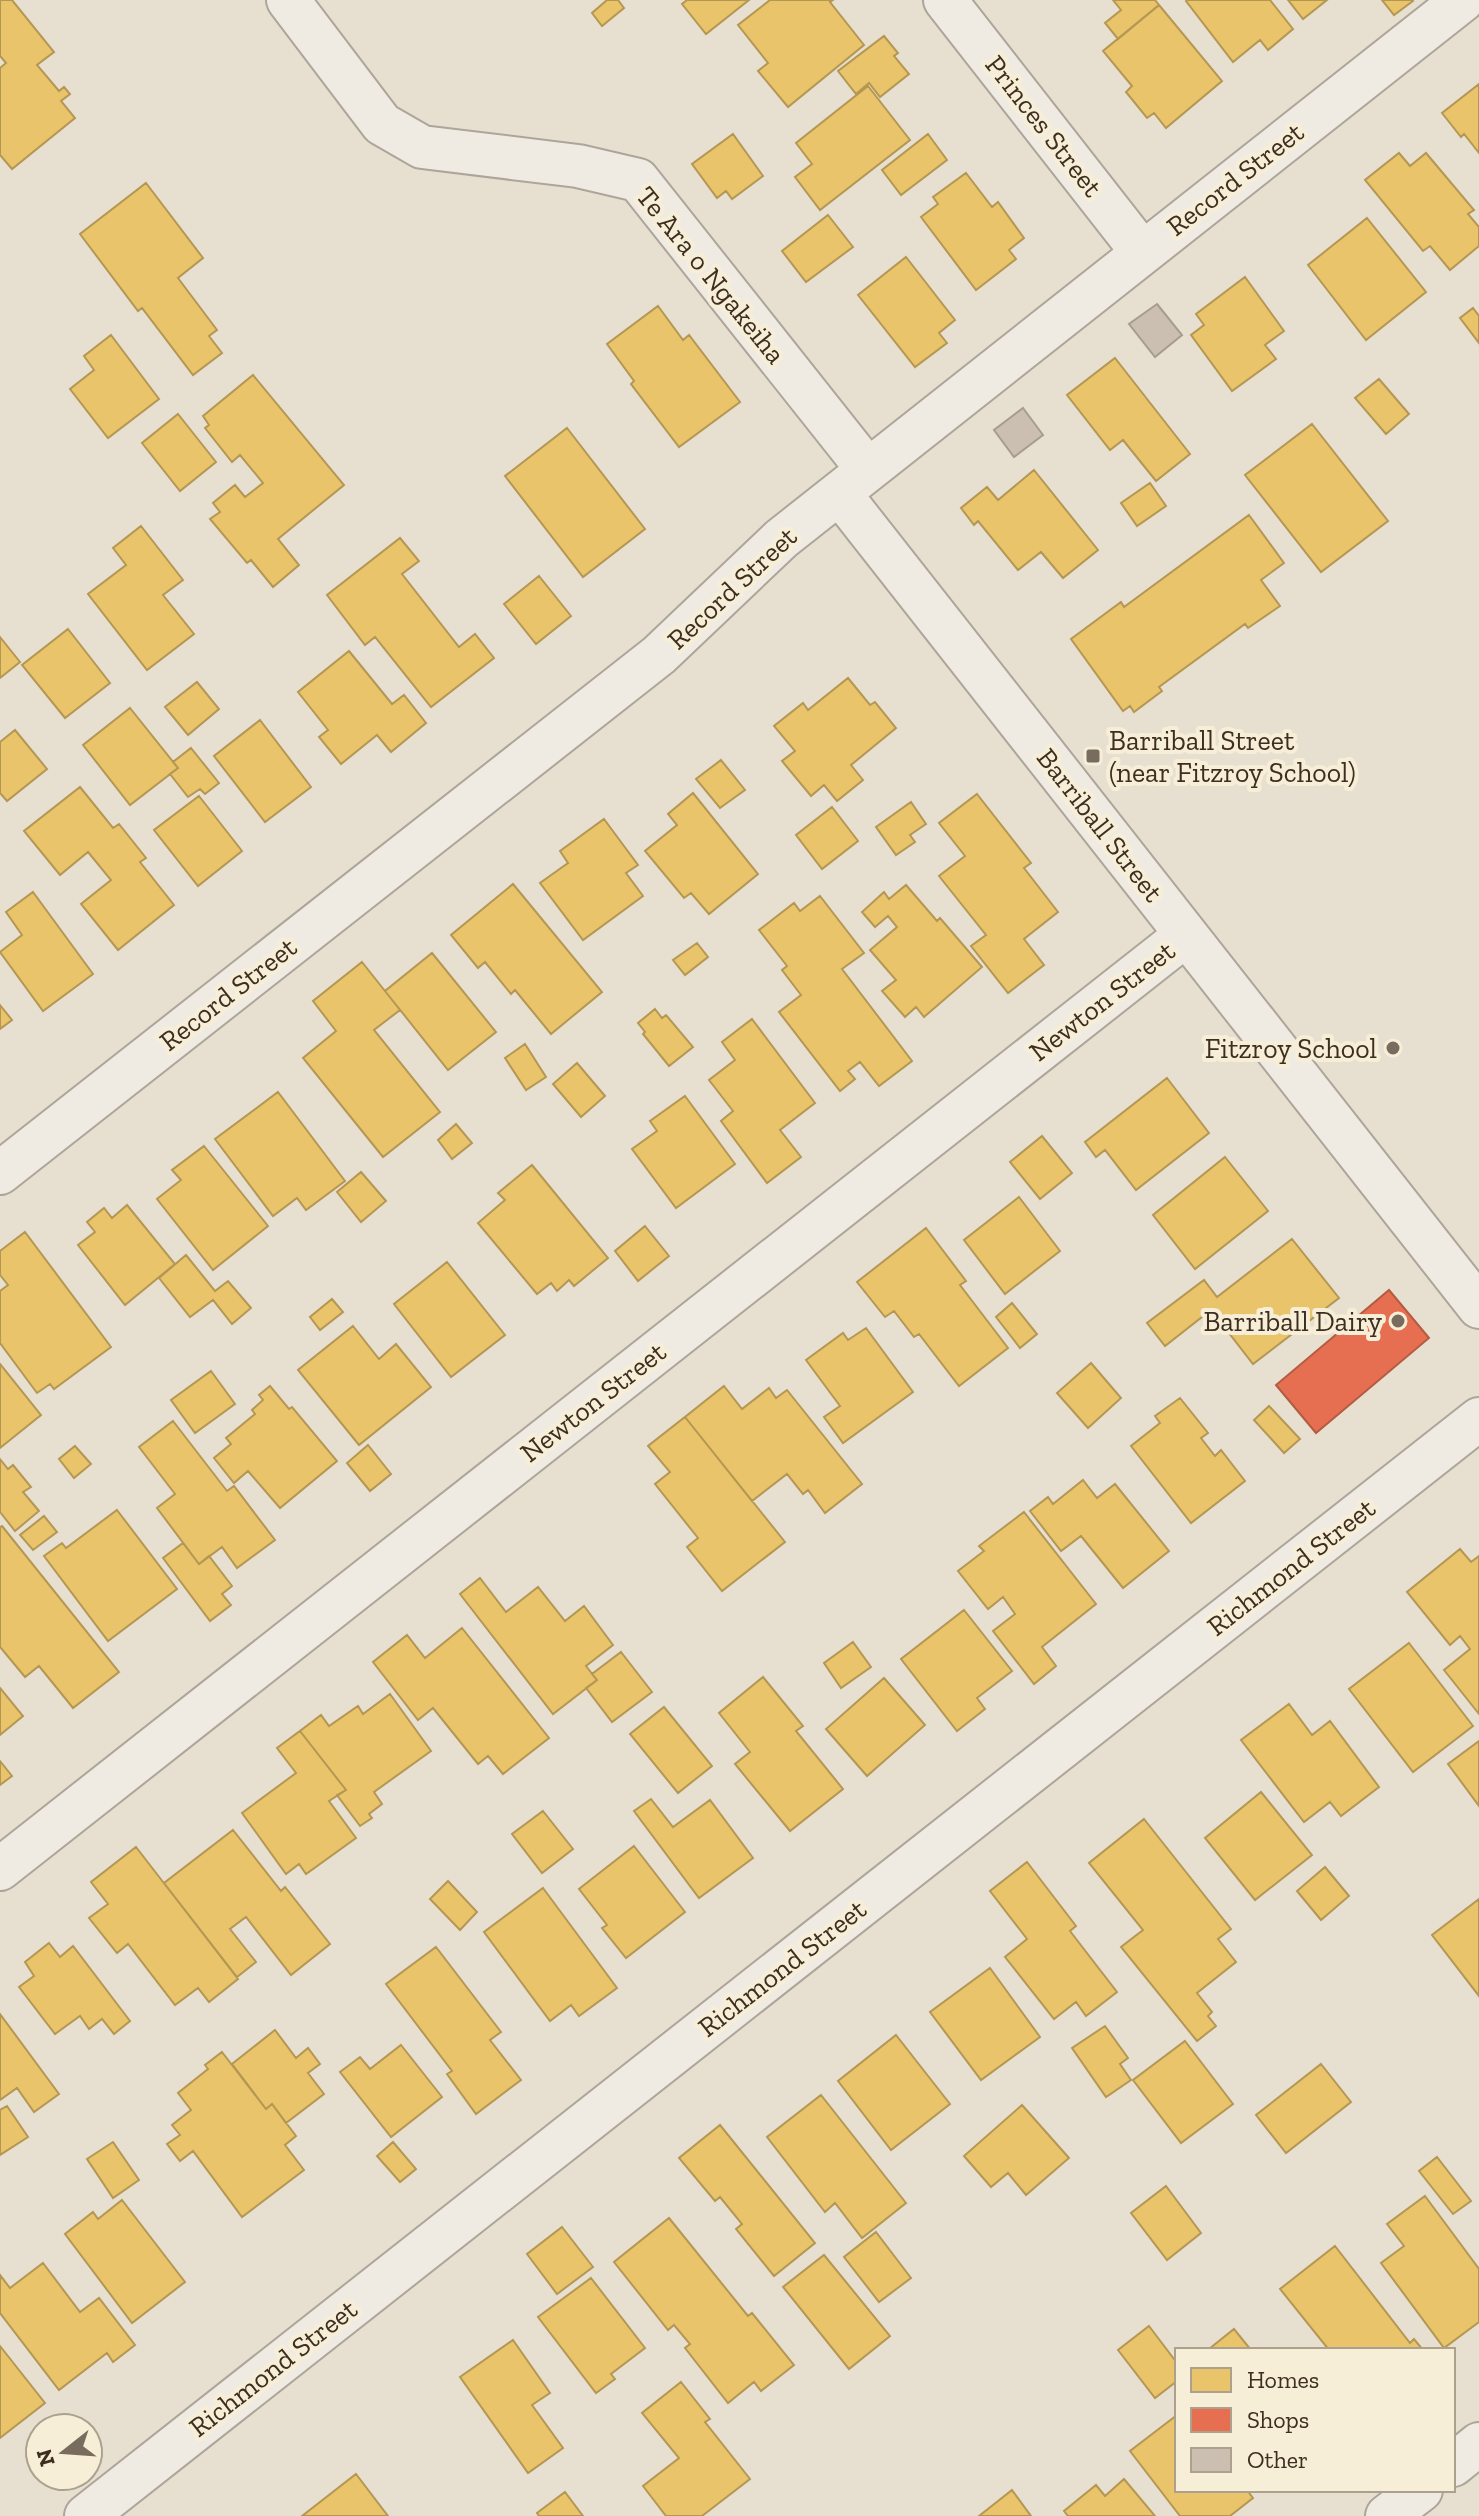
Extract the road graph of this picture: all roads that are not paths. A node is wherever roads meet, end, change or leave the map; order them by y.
1 (288, 0) edge
2 (945, 0) edge
3 (1463, 0) edge
4 (1142, 252) junction
5 (854, 482) junction
6 (1186, 935) junction
7 (0, 1173) edge
8 (1479, 1307) edge
9 (1479, 1419) edge
10 (0, 1869) edge
11 (1479, 2444) edge
12 (1455, 2463) edge
13 (1418, 2492) edge
14 (86, 2516) edge
15 (1387, 2516) edge

1 - 5 street, Te Ara o Ngakeiha
2 - 4 street, Princes Street
3 - 4 street, Record Street
4 - 5 street, Record Street
5 - 6 street, Barriball Street
5 - 7 street, Record Street
6 - 8 street, Barriball Street
6 - 10 street, Newton Street
9 - 14 street, Richmond Street
11 - 12 street
13 - 15 street

